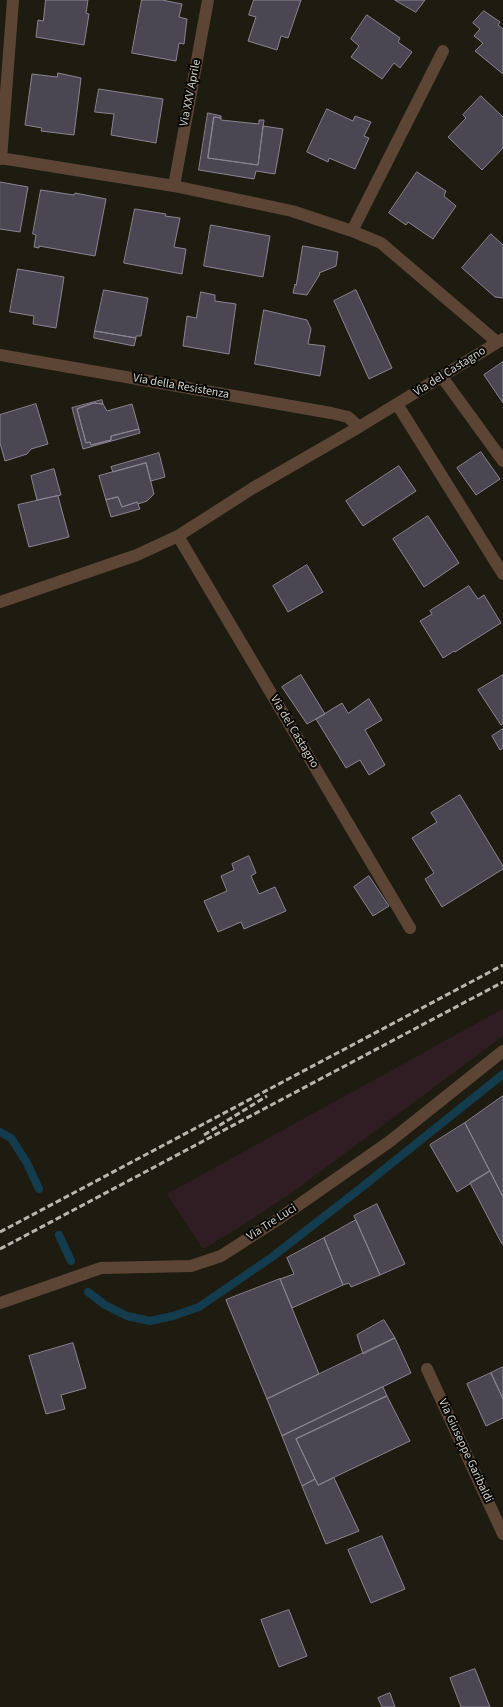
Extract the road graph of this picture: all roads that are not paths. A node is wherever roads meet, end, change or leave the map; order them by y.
1 (14, 0) edge
2 (208, 0) edge
3 (443, 51) dead end
4 (1, 158) edge
5 (174, 186) junction
6 (352, 231) junction
7 (500, 341) edge
8 (0, 355) edge
9 (442, 377) junction
10 (397, 404) junction
11 (359, 427) junction
12 (503, 461) edge
13 (178, 536) junction
14 (503, 574) edge
15 (0, 602) edge
16 (410, 928) dead end
17 (503, 1051) edge
18 (0, 1303) edge
19 (427, 1369) dead end
20 (503, 1534) edge

1 - 4 street
2 - 5 street, Via XXV Aprile
3 - 6 street
4 - 5 street
5 - 6 street
6 - 7 street
7 - 9 street, Via del Castagno
8 - 11 street, Via della Resistenza
9 - 10 street, Via del Castagno
9 - 12 street
10 - 11 street, Via del Castagno
10 - 14 street
11 - 13 street, Via del Castagno
13 - 15 street, Via del Castagno
13 - 16 street, Via del Castagno
17 - 18 street, Via Tre Luci
19 - 20 street, Via Giuseppe Garibaldi

